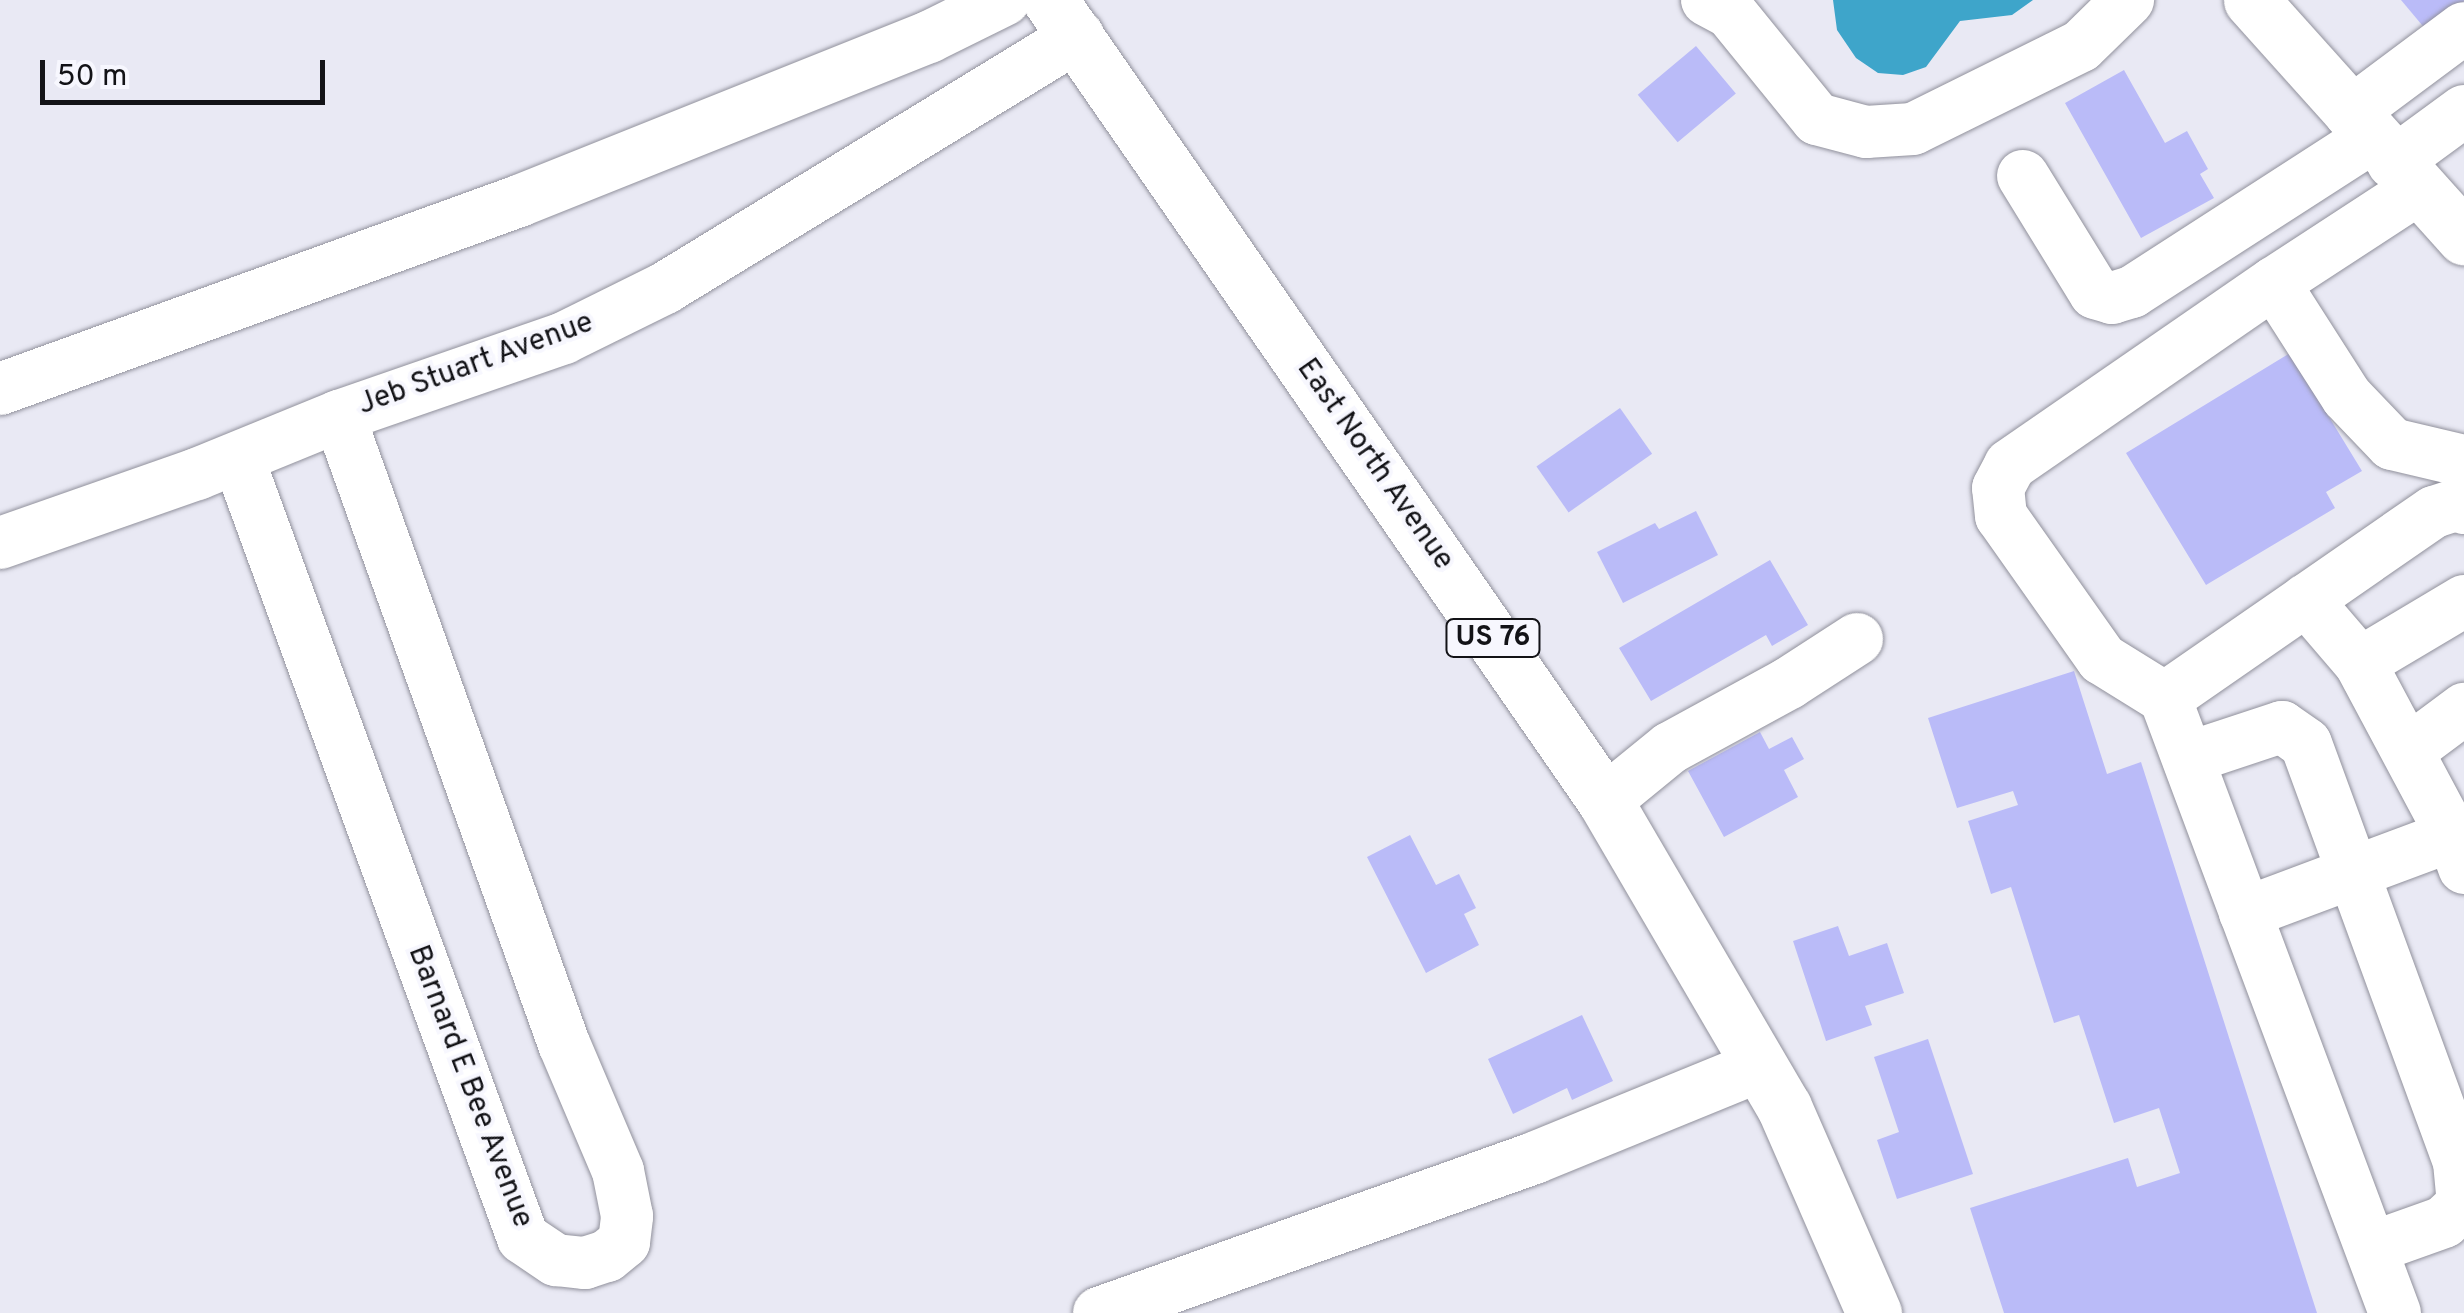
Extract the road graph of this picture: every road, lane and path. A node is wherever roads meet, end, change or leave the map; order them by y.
1 (1004, 0) edge
2 (1707, 0) edge
3 (2128, 0) edge
4 (2251, 0) edge
5 (1064, 18) edge
6 (2464, 28) edge
7 (2464, 112) edge
8 (2383, 151) junction
9 (2024, 176) dead end
10 (2464, 237) edge
11 (2274, 283) junction
12 (0, 389) edge
13 (339, 416) junction
14 (238, 458) junction
15 (2464, 461) edge
16 (2464, 508) edge
17 (0, 542) edge
18 (2306, 600) junction
19 (2464, 601) edge
20 (1857, 640) dead end
21 (2360, 664) junction
22 (2165, 698) junction
23 (2464, 710) edge
24 (2408, 750) junction
25 (2188, 758) junction
26 (1605, 801) junction
27 (2460, 845) edge
28 (2352, 871) junction
29 (2245, 912) junction
30 (1760, 1066) junction
31 (2371, 1248) junction
32 (1099, 1313) edge
33 (1874, 1313) edge
34 (2395, 1313) edge

1 - 12 street
2 - 3 street
4 - 8 main road
5 - 13 street, Jeb Stuart Avenue
5 - 26 main road, East North Avenue / US 76
6 - 8 street
7 - 8 street
8 - 9 street
8 - 10 main road
8 - 11 street
11 - 15 street
11 - 22 street
13 - 14 street, Jeb Stuart Avenue
13 - 14 street, Barnard E Bee Avenue
14 - 17 street, Jeb Stuart Avenue
16 - 18 street
18 - 21 street
18 - 22 street
19 - 21 street
20 - 26 street
21 - 24 street
22 - 25 street
23 - 24 street
24 - 27 street
25 - 28 street
25 - 29 street
26 - 30 main road, East North Avenue / US 76
27 - 28 street
28 - 29 street
28 - 31 street
29 - 31 street
30 - 32 street
30 - 33 main road, East North Avenue / US 76
31 - 34 street

